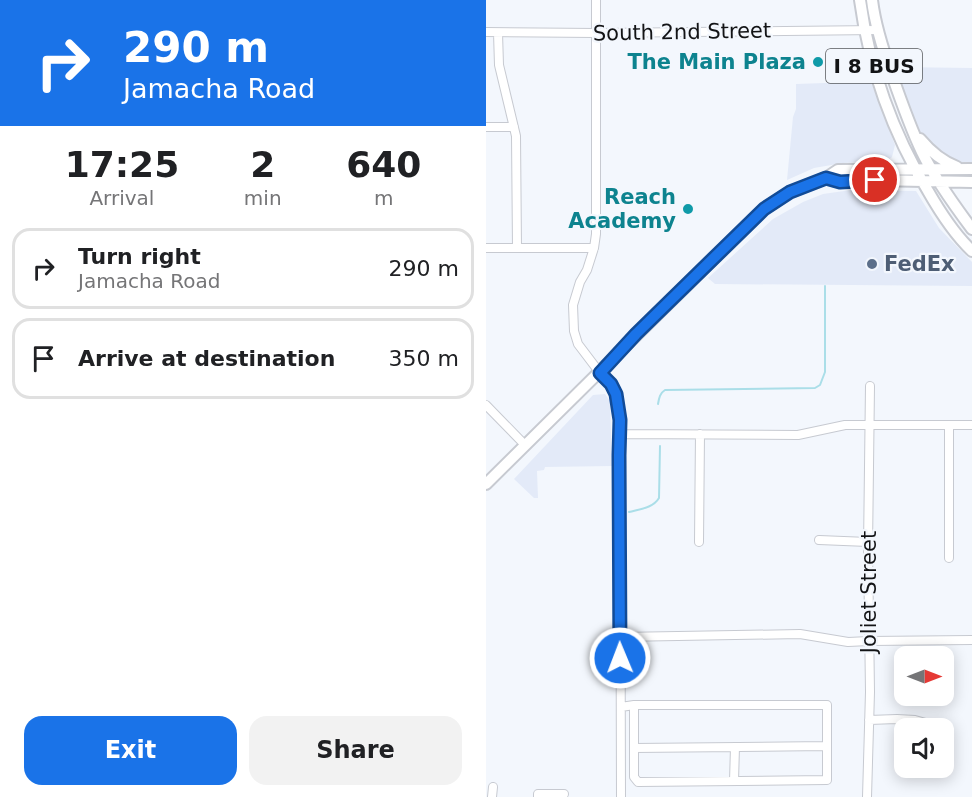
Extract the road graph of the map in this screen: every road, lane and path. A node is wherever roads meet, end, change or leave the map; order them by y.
1 (596, 0) edge
2 (860, 0) edge
3 (872, 0) edge
4 (866, 30) junction
5 (878, 30) junction
6 (486, 32) edge
7 (498, 33) junction
8 (596, 33) junction
9 (486, 127) edge
10 (514, 128) junction
11 (912, 129) junction
12 (904, 147) junction
13 (932, 169) junction
14 (960, 169) junction
15 (972, 169) edge
16 (889, 170) junction
17 (915, 170) junction
18 (826, 178) junction
19 (922, 182) junction
20 (940, 182) junction
21 (970, 182) edge
22 (955, 207) junction
23 (972, 229) edge
24 (486, 248) edge
25 (517, 248) junction
26 (594, 248) junction
27 (972, 251) edge
28 (600, 373) junction
29 (870, 386) dead end
30 (486, 405) edge
31 (870, 424) junction
32 (949, 425) junction
33 (972, 425) edge
34 (620, 434) junction
35 (700, 434) junction
36 (525, 445) junction
37 (486, 484) edge
38 (819, 540) dead end
39 (699, 542) dead end
40 (868, 542) junction
41 (949, 558) dead end
42 (620, 637) junction
43 (972, 640) edge
44 (869, 641) junction
45 (634, 705) junction
46 (621, 707) junction
47 (894, 719) edge
48 (869, 720) junction
49 (827, 746) junction
50 (735, 747) junction
51 (634, 748) junction
52 (734, 781) junction
53 (493, 787) dead end
54 (564, 794) dead end
55 (492, 797) edge
56 (538, 797) edge
57 (621, 797) edge
58 (867, 797) edge

1 - 8 street
2 - 4 main road, I 8 BUS
3 - 5 main road, I 8 BUS
4 - 5 street, South 2nd Street
4 - 8 street, South 2nd Street
4 - 12 main road, I 8 BUS
5 - 11 main road, I 8 BUS
6 - 7 street, South 2nd Street
7 - 8 street, South 2nd Street
7 - 10 street
8 - 26 street
9 - 10 street
10 - 25 street
11 - 13 main road, I 8 BUS
11 - 14 main road
12 - 16 main road
12 - 17 main road, I 8 BUS
13 - 14 main road
13 - 17 main road
13 - 20 main road, I 8 BUS
14 - 15 main road
16 - 17 main road
16 - 18 main road
17 - 19 main road, I 8 BUS
18 - 19 main road
18 - 28 main road
19 - 20 main road
19 - 27 main road, I 8 BUS
20 - 21 main road
20 - 22 main road, I 8 BUS
21 - 22 main road
22 - 23 main road, I 8 BUS
24 - 25 street
25 - 26 street
26 - 28 street
28 - 34 street
28 - 36 main road
29 - 31 street, Joliet Street
30 - 36 street
31 - 32 street
31 - 35 street
31 - 40 street, Joliet Street
32 - 33 street
32 - 41 street
34 - 35 street
34 - 42 street
35 - 39 street
36 - 37 main road
38 - 40 street
40 - 44 street, Joliet Street
42 - 44 street
42 - 46 street
43 - 44 street
44 - 48 street, Joliet Street
45 - 46 street
45 - 49 street
45 - 51 street
46 - 57 street
47 - 48 street
48 - 58 street, Joliet Street
49 - 50 street
49 - 52 street
50 - 51 street
50 - 52 street
51 - 52 street
53 - 55 street
54 - 56 street

